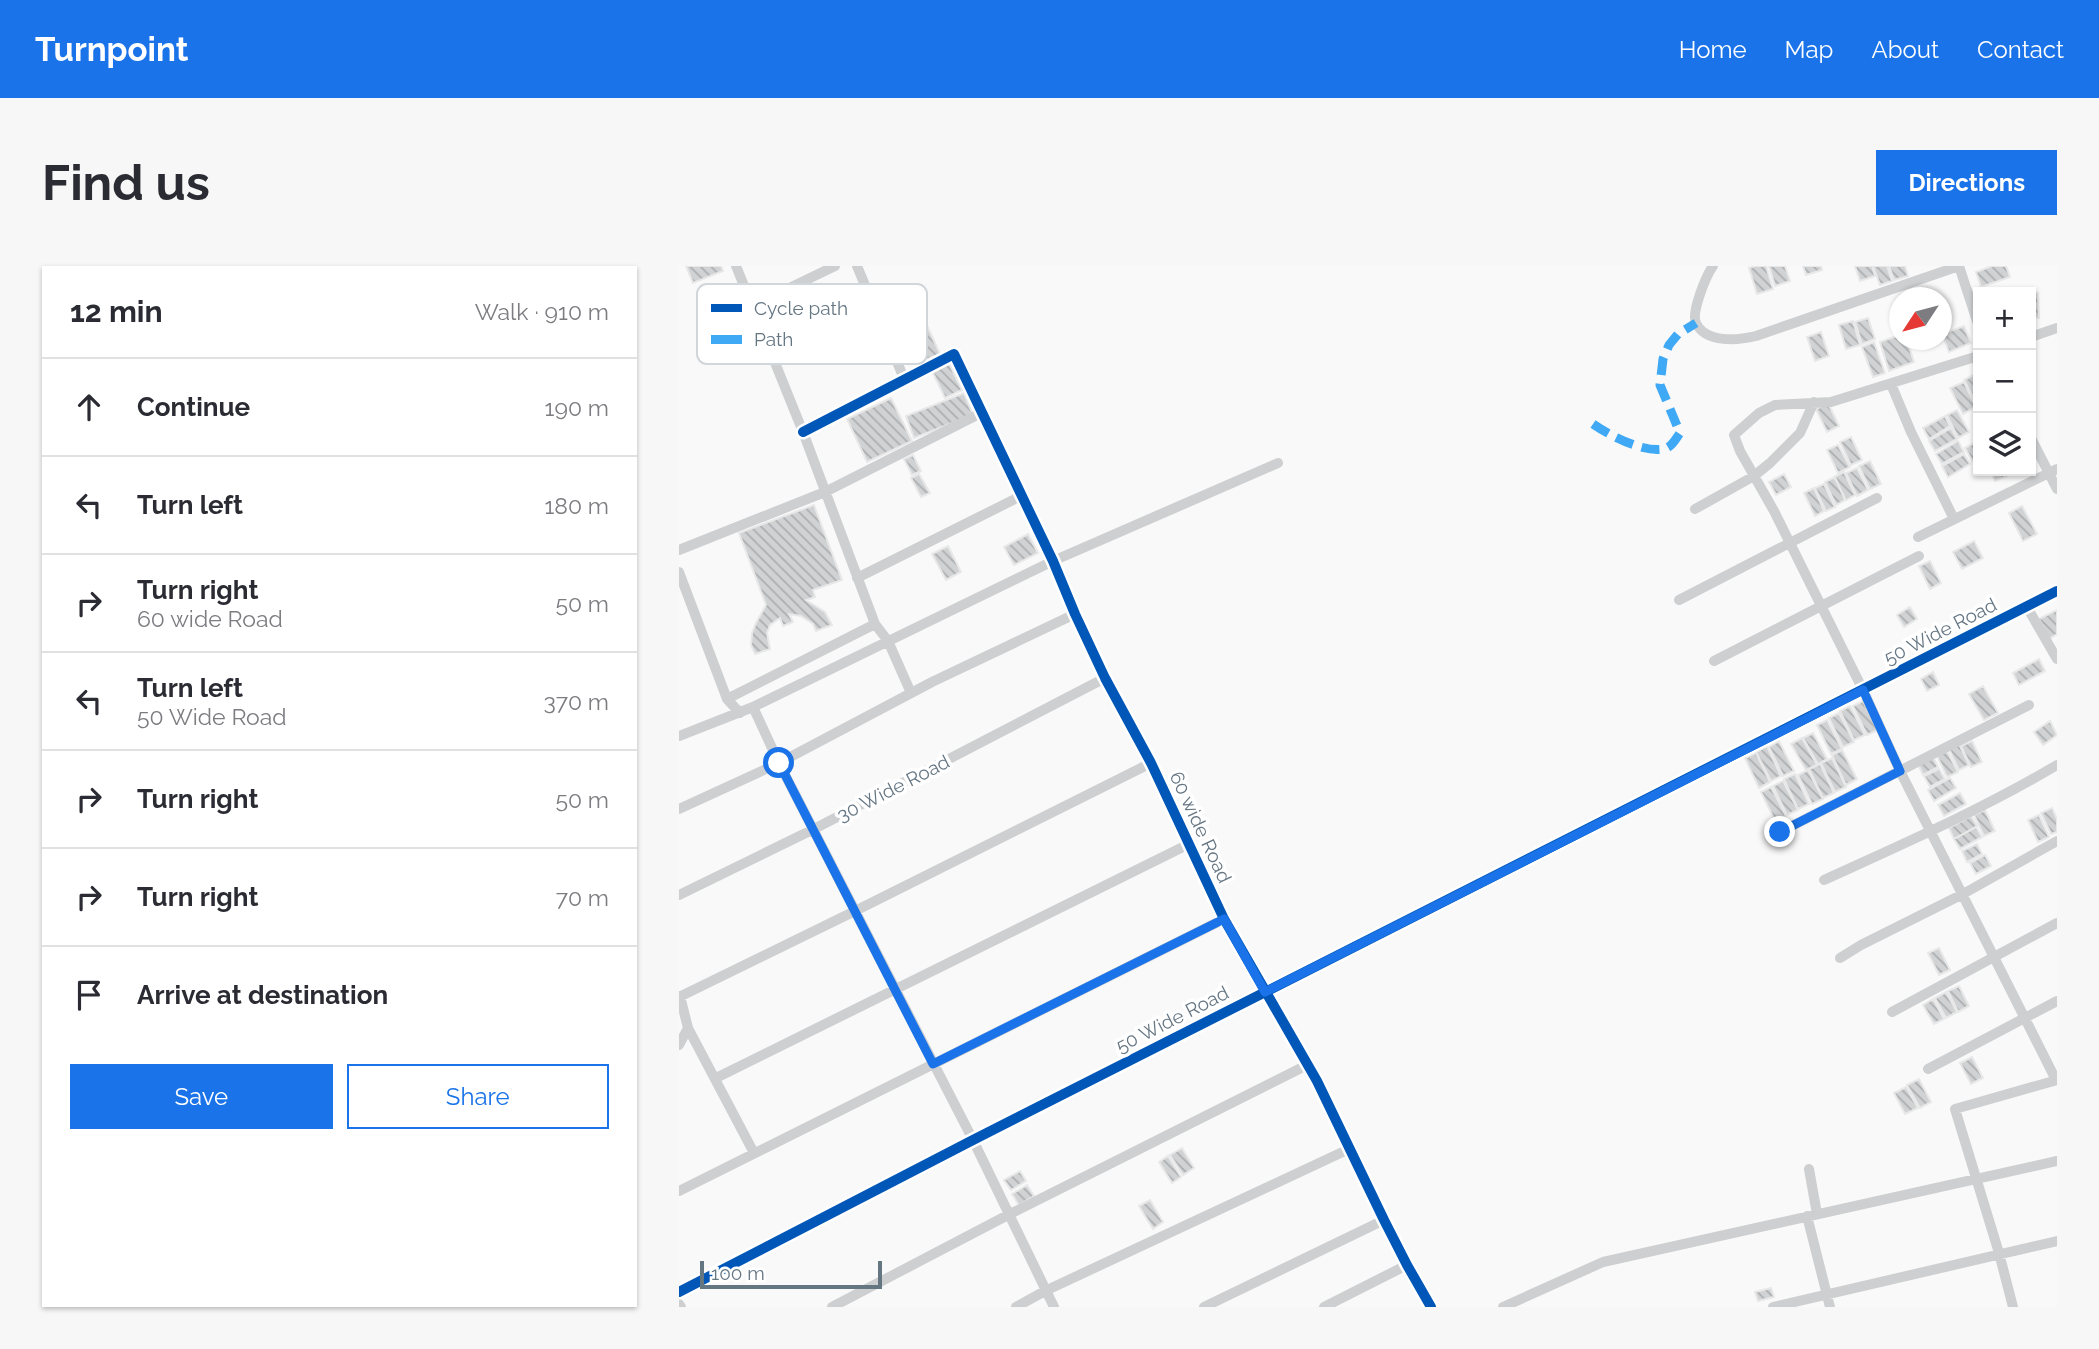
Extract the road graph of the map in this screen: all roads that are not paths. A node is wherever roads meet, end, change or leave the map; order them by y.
1 (736, 266) edge
2 (835, 266) edge
3 (857, 266) edge
4 (1713, 266) edge
5 (1959, 266) edge
6 (743, 284) edge
7 (798, 284) edge
8 (865, 284) edge
9 (1973, 309) edge
10 (2057, 328) edge
11 (2036, 335) edge
12 (1973, 358) edge
13 (775, 364) edge
14 (898, 364) edge
15 (905, 381) junction
16 (1891, 384) junction
17 (1814, 402) junction
18 (981, 413) junction
19 (803, 432) junction
20 (2036, 446) edge
21 (1278, 463) dead end
22 (2053, 471) edge
23 (1754, 476) junction
24 (2057, 489) edge
25 (825, 492) junction
26 (1021, 496) junction
27 (1877, 498) dead end
28 (1695, 509) dead end
29 (1954, 519) junction
30 (1918, 537) dead end
31 (1790, 542) junction
32 (679, 551) edge
33 (1919, 556) dead end
34 (1053, 561) junction
35 (679, 572) edge
36 (857, 578) junction
37 (2057, 591) edge
38 (1679, 600) dead end
39 (1821, 606) junction
40 (2027, 607) junction
41 (1075, 614) junction
42 (875, 624) junction
43 (888, 641) junction
44 (2057, 659) edge
45 (1714, 661) dead end
46 (1105, 678) junction
47 (1863, 690) junction
48 (911, 693) junction
49 (727, 699) junction
50 (2029, 705) dead end
51 (753, 707) junction
52 (740, 713) junction
53 (679, 736) edge
54 (779, 763) junction
55 (1151, 763) junction
56 (2057, 765) edge
57 (1900, 771) junction
58 (679, 809) edge
59 (814, 829) junction
60 (1930, 831) junction
61 (1780, 832) dead end
62 (2057, 841) edge
63 (1189, 844) junction
64 (1824, 880) dead end
65 (1963, 894) junction
66 (679, 895) edge
67 (855, 911) junction
68 (1224, 919) junction
69 (2057, 923) edge
70 (1994, 956) junction
71 (1840, 958) dead end
72 (895, 990) junction
73 (1265, 992) junction
74 (680, 996) edge
75 (2057, 1001) edge
76 (1892, 1012) dead end
77 (2025, 1017) junction
78 (688, 1028) junction
79 (679, 1045) edge
80 (933, 1064) junction
81 (1307, 1065) junction
82 (1928, 1069) dead end
83 (716, 1078) junction
84 (2056, 1080) edge
85 (973, 1140) junction
86 (1349, 1149) junction
87 (754, 1153) junction
88 (2057, 1161) edge
89 (1809, 1169) dead end
90 (1975, 1178) junction
91 (679, 1191) edge
92 (1009, 1215) junction
93 (1812, 1215) junction
94 (1384, 1220) junction
95 (2057, 1241) edge
96 (1999, 1253) junction
97 (1407, 1265) junction
98 (1045, 1291) junction
99 (679, 1292) edge
100 (1827, 1295) junction
101 (1516, 1304) edge
102 (832, 1307) edge
103 (1016, 1307) edge
104 (1054, 1307) edge
105 (1204, 1307) edge
106 (1324, 1307) edge
107 (1431, 1307) edge
108 (1503, 1307) edge
109 (1773, 1307) edge
110 (1830, 1307) edge
111 (2013, 1307) edge

1 - 6 street
2 - 7 street
3 - 8 street
4 - 5 street
5 - 9 street
10 - 11 street
12 - 16 street
13 - 19 street
14 - 15 street
15 - 18 street, 60 wide Road
15 - 19 street
16 - 17 street
16 - 29 street
17 - 23 street
17 - 23 street
18 - 25 street
18 - 26 street, 60 wide Road
19 - 25 street
20 - 22 street
21 - 34 street
22 - 24 street
22 - 29 street
23 - 28 street
23 - 31 street
25 - 32 street
25 - 36 street
26 - 34 street, 60 wide Road
26 - 36 street
27 - 31 street
29 - 30 street
31 - 38 street
31 - 39 street
33 - 39 street
34 - 41 street, 60 wide Road
34 - 43 street
35 - 49 street
36 - 42 street
37 - 40 street, 50 Wide Road
39 - 45 street
39 - 47 street
40 - 44 street
40 - 47 street, 50 Wide Road
41 - 46 street, 60 wide Road
41 - 48 street
42 - 43 street
42 - 49 street
43 - 48 street
43 - 51 street
46 - 55 street, 60 wide Road
46 - 59 street, 30 Wide Road
47 - 57 street
47 - 73 street, 50 Wide Road
48 - 54 street
49 - 52 street
50 - 57 street
51 - 52 street
51 - 54 street
52 - 53 street
54 - 58 street
54 - 59 street
55 - 63 street, 60 wide Road
55 - 67 street
56 - 60 street
57 - 60 street
57 - 61 street
59 - 66 street, 30 Wide Road
59 - 67 street
60 - 64 street
60 - 65 street
62 - 65 street
63 - 68 street, 60 wide Road
63 - 72 street
65 - 70 street
65 - 71 street
67 - 72 street
67 - 74 street
68 - 73 street, 60 wide Road
68 - 80 street
69 - 70 street
70 - 76 street
70 - 77 street
72 - 80 street
72 - 83 street
73 - 81 street, 60 wide Road
73 - 85 street, 50 Wide Road
74 - 78 street
75 - 77 street
77 - 82 street
77 - 84 street
78 - 79 street
78 - 83 street
80 - 85 street
80 - 87 street
81 - 86 street, 60 wide Road
81 - 92 street
83 - 87 street
84 - 90 street
85 - 92 street
85 - 99 street, 50 Wide Road
86 - 94 street, 60 wide Road
86 - 98 street
87 - 91 street
88 - 90 street
89 - 93 street
90 - 93 street
90 - 96 street
92 - 98 street
92 - 102 street
93 - 100 street
93 - 101 street
94 - 97 street, 60 wide Road
94 - 105 street
95 - 96 street
96 - 100 street
96 - 111 street
97 - 106 street
97 - 107 street, 60 wide Road
98 - 103 street
98 - 104 street
100 - 109 street
100 - 110 street
101 - 108 street

